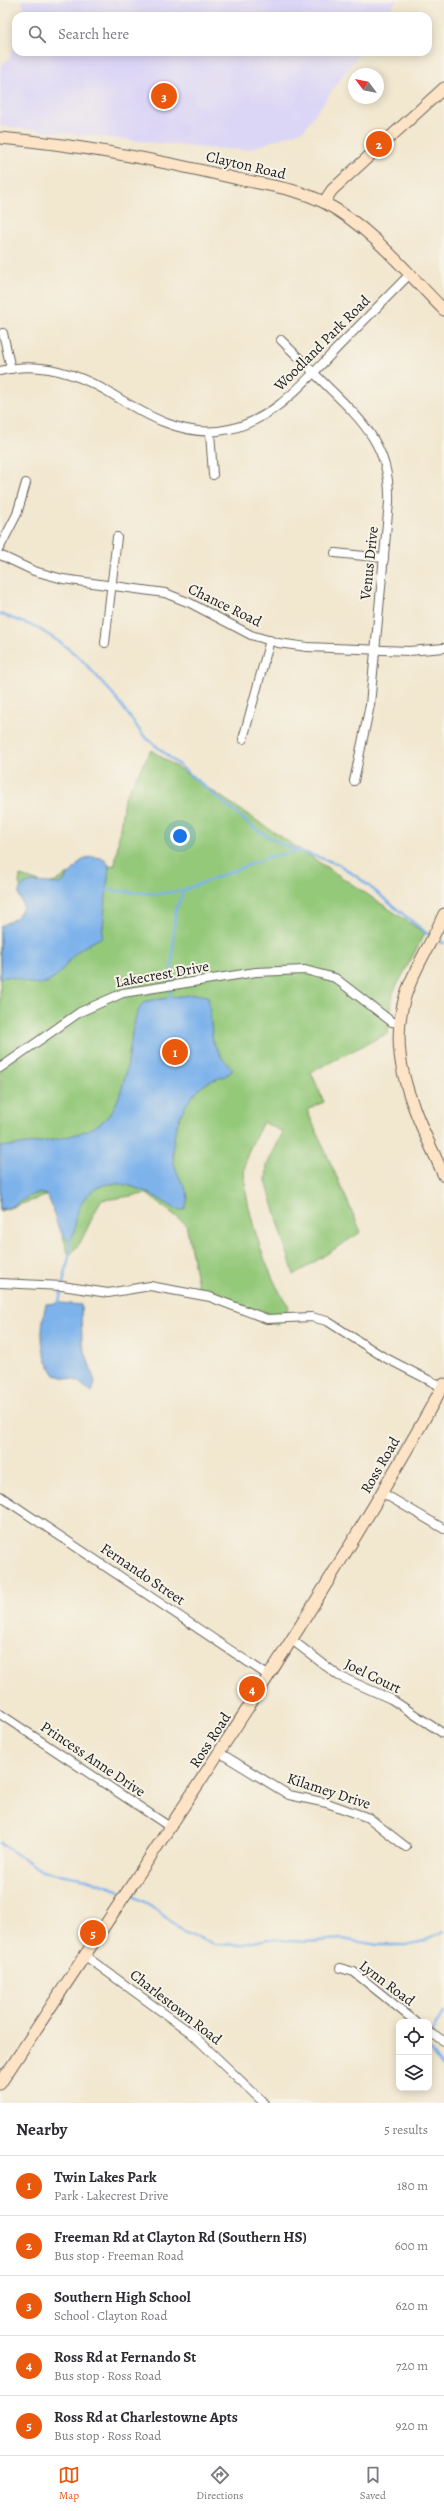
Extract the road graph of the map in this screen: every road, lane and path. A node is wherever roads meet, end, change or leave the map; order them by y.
1 (444, 88) edge
2 (0, 138) edge
3 (324, 202) junction
4 (409, 275) junction
5 (444, 310) edge
6 (3, 333) dead end
7 (281, 340) dead end
8 (11, 369) junction
9 (0, 371) edge
10 (313, 372) junction
11 (210, 432) junction
12 (213, 475) dead end
13 (26, 483) dead end
14 (117, 537) dead end
15 (0, 547) edge
16 (335, 553) dead end
17 (0, 555) edge
18 (384, 558) junction
19 (112, 586) junction
20 (270, 640) junction
21 (105, 644) dead end
22 (444, 648) edge
23 (375, 650) junction
24 (243, 739) dead end
25 (354, 781) dead end
26 (444, 914) edge
27 (400, 1023) junction
28 (0, 1068) edge
29 (444, 1176) edge
30 (0, 1283) edge
31 (443, 1385) edge
32 (381, 1492) junction
33 (0, 1496) edge
34 (444, 1529) edge
35 (292, 1640) junction
36 (269, 1676) junction
37 (0, 1714) edge
38 (444, 1734) edge
39 (220, 1753) junction
40 (170, 1827) junction
41 (406, 1847) dead end
42 (84, 1955) junction
43 (340, 1968) dead end
44 (412, 2019) edge
45 (432, 2034) edge
46 (444, 2041) edge
47 (0, 2084) edge
48 (264, 2103) edge

1 - 3 street
2 - 3 street, Clayton Road
3 - 4 street, Clayton Road
4 - 5 street, Clayton Road
4 - 10 street, Woodland Park Road
6 - 8 street
7 - 10 street, Venus Drive
8 - 9 street, Woodland Park Road
8 - 11 street, Woodland Park Road
10 - 11 street, Woodland Park Road
10 - 18 street, Venus Drive
11 - 12 street
13 - 15 street
14 - 19 street
16 - 18 street
17 - 19 street, Chance Road
18 - 23 street, Venus Drive
19 - 20 street, Chance Road
19 - 21 street
20 - 23 street, Chance Road
20 - 24 street
22 - 23 street, Chance Road
23 - 25 street, Venus Drive
26 - 27 street
27 - 28 street, Lakecrest Drive
27 - 29 street
30 - 31 street
31 - 32 street, Ross Road
32 - 34 street
32 - 35 street, Ross Road
33 - 36 street, Fernando Street
35 - 36 street, Ross Road
35 - 38 street, Joel Court
36 - 39 street, Ross Road
37 - 40 street, Princess Anne Drive
39 - 40 street, Ross Road
39 - 41 street, Kilamey Drive
40 - 42 street, Ross Road
42 - 47 street, Ross Road
42 - 48 street, Charlestown Road
43 - 44 street, Lynn Road
45 - 46 street

